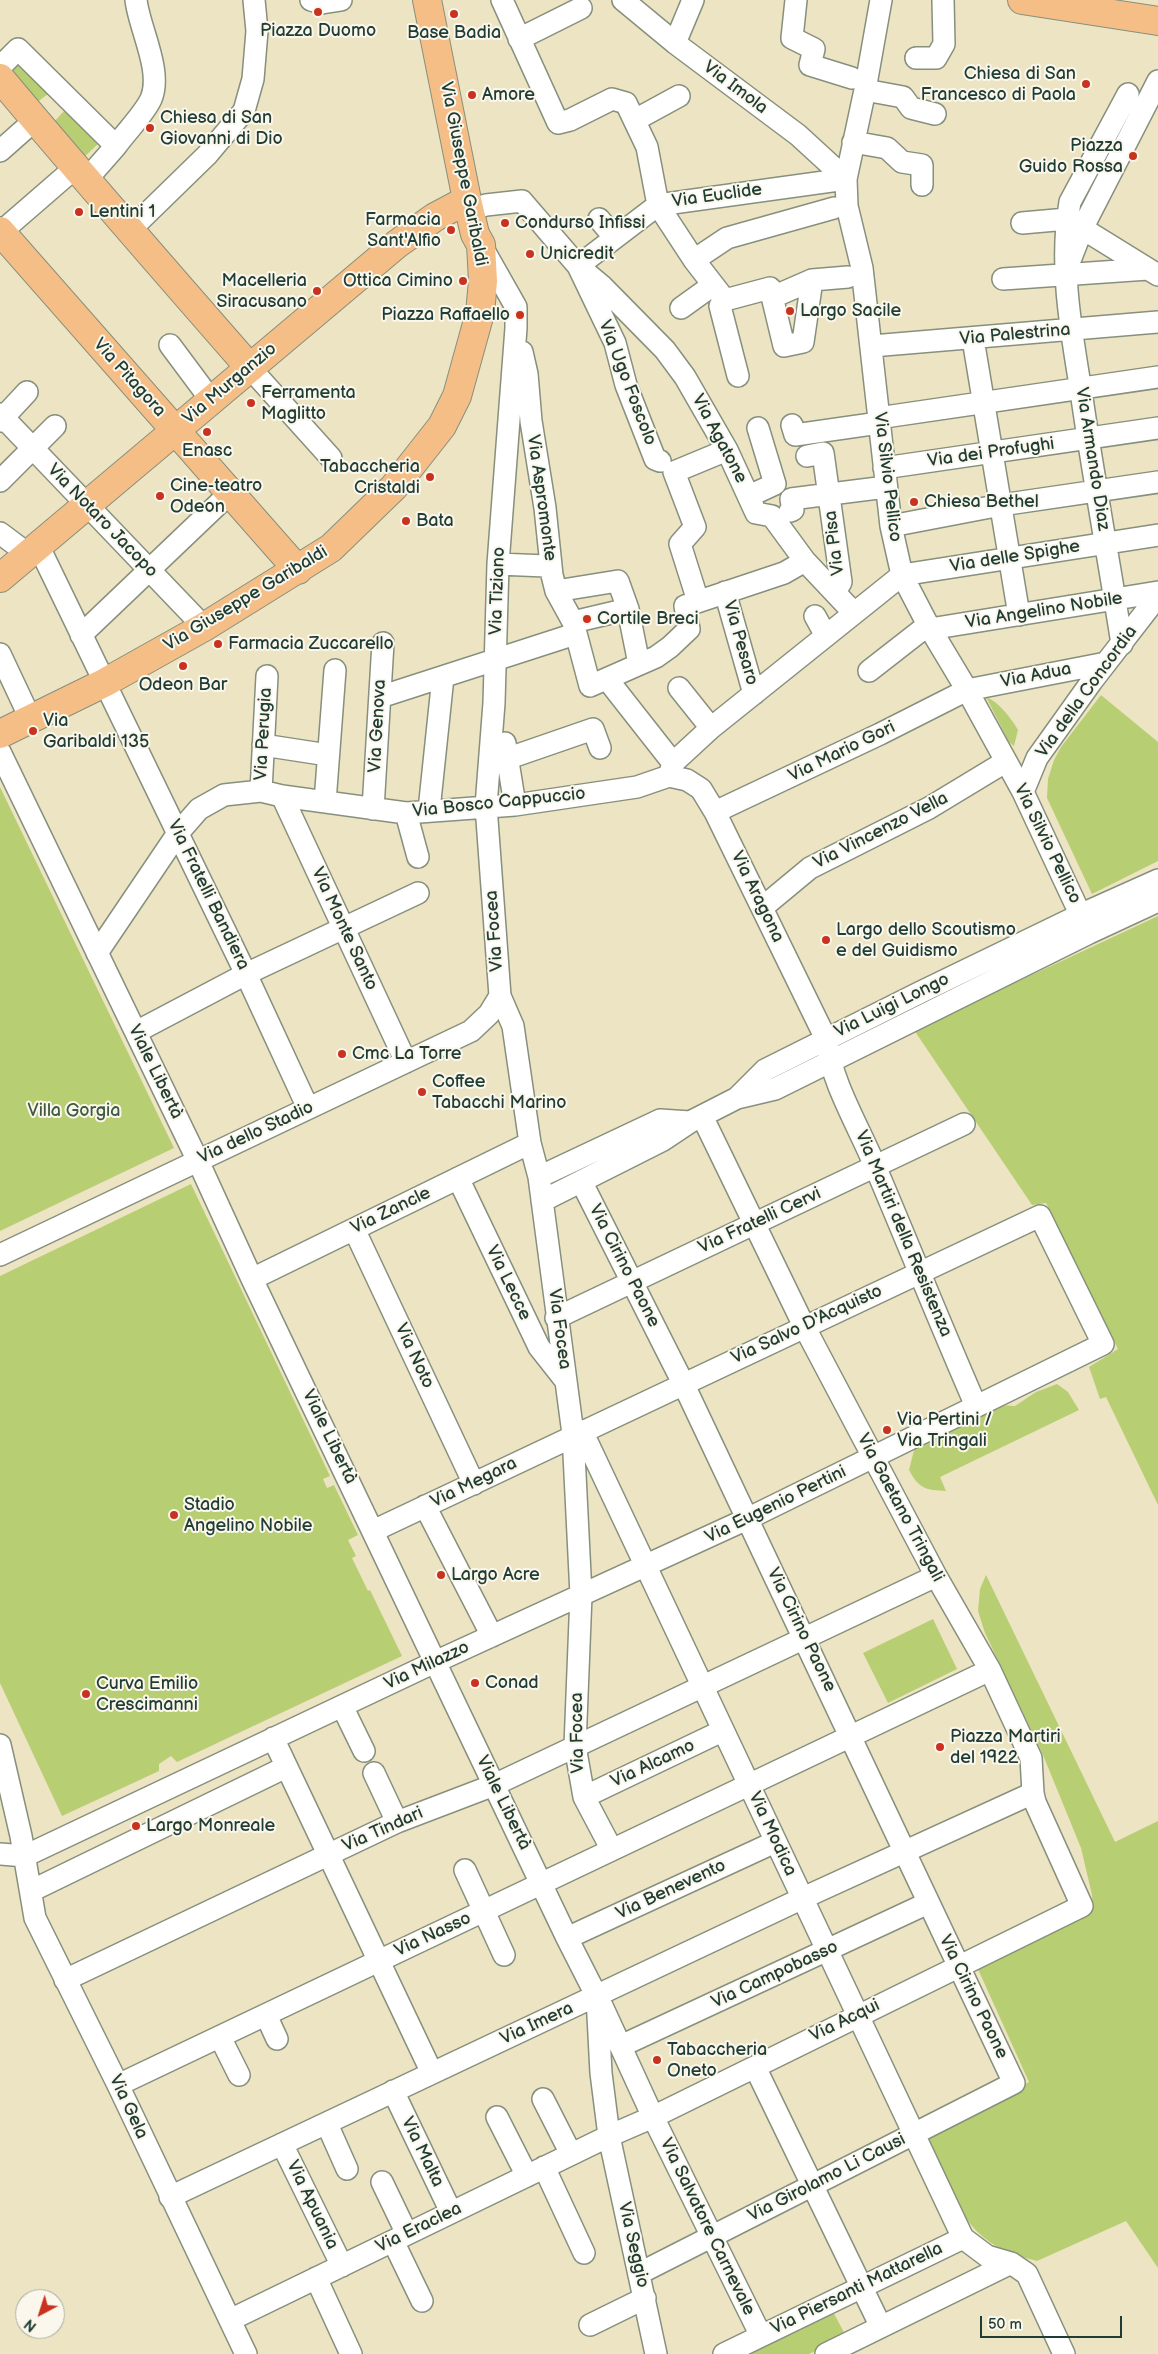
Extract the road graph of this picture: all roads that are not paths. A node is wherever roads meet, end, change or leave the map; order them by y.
1 (136, 0) edge
2 (254, 0) edge
3 (311, 0) edge
4 (342, 0) edge
5 (502, 0) edge
6 (623, 0) edge
7 (693, 0) edge
8 (796, 0) edge
9 (880, 0) edge
10 (943, 0) edge
11 (1022, 0) edge
12 (428, 1) edge
13 (1121, 7) edge
14 (581, 8) dead end
15 (1158, 21) edge
16 (518, 39) junction
17 (675, 43) junction
18 (916, 58) dead end
19 (0, 67) edge
20 (0, 78) edge
21 (858, 84) junction
22 (1128, 94) dead end
23 (1156, 94) edge
24 (679, 96) dead end
25 (935, 114) dead end
26 (35, 120) junction
27 (635, 120) junction
28 (854, 142) junction
29 (116, 146) junction
30 (0, 151) edge
31 (81, 173) junction
32 (846, 179) junction
33 (922, 185) dead end
34 (469, 205) junction
35 (658, 205) junction
36 (834, 208) dead end
37 (599, 219) dead end
38 (1022, 223) dead end
39 (1075, 223) junction
40 (128, 231) junction
41 (614, 237) junction
42 (3, 240) edge
43 (481, 245) junction
44 (694, 260) junction
45 (578, 266) junction
46 (1153, 272) edge
47 (1066, 275) junction
48 (848, 277) dead end
49 (1004, 279) dead end
50 (812, 280) junction
51 (771, 292) junction
52 (719, 293) junction
53 (681, 308) dead end
54 (1158, 322) edge
55 (516, 328) junction
56 (1071, 330) junction
57 (974, 339) junction
58 (170, 345) dead end
59 (872, 346) junction
60 (250, 368) junction
61 (738, 376) dead end
62 (1158, 377) edge
63 (1080, 388) junction
64 (27, 392) dead end
65 (211, 400) junction
66 (984, 402) junction
67 (1, 418) edge
68 (879, 421) junction
69 (792, 425) dead end
70 (55, 426) dead end
71 (758, 428) dead end
72 (1158, 428) edge
73 (176, 430) junction
74 (1088, 439) junction
75 (33, 449) junction
76 (726, 450) junction
77 (992, 453) junction
78 (807, 456) dead end
79 (331, 458) dead end
80 (667, 467) junction
81 (885, 478) junction
82 (0, 481) edge
83 (1158, 482) edge
84 (1097, 491) junction
85 (231, 492) junction
86 (829, 494) junction
87 (749, 496) junction
88 (86, 505) junction
89 (1001, 506) junction
90 (790, 510) dead end
91 (891, 526) junction
92 (0, 533) edge
93 (1158, 536) edge
94 (1105, 542) junction
95 (33, 550) junction
96 (1010, 558) junction
97 (805, 561) junction
98 (498, 564) junction
99 (148, 570) junction
100 (298, 570) junction
101 (902, 575) junction
102 (551, 577) junction
103 (0, 578) edge
104 (725, 592) junction
105 (835, 592) junction
106 (1158, 594) edge
107 (1114, 598) junction
108 (698, 601) junction
109 (628, 609) junction
110 (854, 613) junction
111 (1019, 615) junction
112 (815, 616) dead end
113 (204, 627) junction
114 (929, 627) junction
115 (570, 632) junction
116 (81, 634) junction
117 (826, 636) junction
118 (383, 643) dead end
119 (1122, 644) junction
120 (0, 654) edge
121 (495, 660) junction
122 (1106, 663) junction
123 (637, 665) junction
124 (335, 670) dead end
125 (869, 672) dead end
126 (267, 676) dead end
127 (443, 677) junction
128 (610, 682) junction
129 (104, 683) junction
130 (679, 688) dead end
131 (967, 690) junction
132 (754, 694) junction
133 (380, 697) junction
134 (494, 703) junction
135 (30, 720) junction
136 (711, 728) junction
137 (0, 734) edge
138 (597, 738) dead end
139 (263, 745) junction
140 (0, 752) edge
141 (328, 755) junction
142 (509, 758) junction
143 (1005, 762) junction
144 (671, 770) junction
145 (261, 791) junction
146 (1023, 792) junction
147 (282, 796) junction
148 (325, 802) junction
149 (515, 805) junction
150 (486, 806) junction
151 (373, 809) junction
152 (429, 810) junction
153 (715, 812) junction
154 (406, 813) junction
155 (178, 833) junction
156 (418, 857) dead end
157 (1158, 880) edge
158 (418, 893) dead end
159 (1158, 901) edge
160 (763, 907) junction
161 (1086, 923) junction
162 (344, 928) junction
163 (97, 953) junction
164 (246, 974) junction
165 (500, 996) junction
166 (136, 1032) junction
167 (826, 1039) junction
168 (406, 1062) junction
169 (829, 1062) junction
170 (737, 1098) junction
171 (308, 1108) junction
172 (696, 1119) junction
173 (964, 1124) dead end
174 (530, 1143) junction
175 (198, 1160) junction
176 (875, 1166) junction
177 (539, 1177) junction
178 (458, 1178) junction
179 (581, 1181) junction
180 (542, 1201) junction
181 (754, 1224) junction
182 (354, 1229) junction
183 (0, 1255) edge
184 (918, 1273) junction
185 (252, 1279) junction
186 (631, 1282) junction
187 (556, 1318) junction
188 (804, 1326) junction
189 (1103, 1344) joint
190 (567, 1383) junction
191 (683, 1383) junction
192 (976, 1406) junction
193 (578, 1432) junction
194 (872, 1458) junction
195 (474, 1484) junction
196 (425, 1506) junction
197 (747, 1519) junction
198 (373, 1531) junction
199 (646, 1567) junction
200 (936, 1576) junction
201 (581, 1595) junction
202 (492, 1636) junction
203 (804, 1637) junction
204 (435, 1662) junction
205 (990, 1670) junction
206 (702, 1686) junction
207 (342, 1706) junction
208 (722, 1731) junction
209 (850, 1737) junction
210 (272, 1738) junction
211 (0, 1745) edge
212 (575, 1746) junction
213 (364, 1751) dead end
214 (286, 1767) junction
215 (374, 1774) dead end
216 (494, 1784) junction
217 (749, 1785) junction
218 (1033, 1793) junction
219 (584, 1797) junction
220 (397, 1822) junction
221 (775, 1842) junction
222 (612, 1850) junction
223 (905, 1853) junction
224 (0, 1854) edge
225 (328, 1855) junction
226 (25, 1856) junction
227 (465, 1870) dead end
228 (542, 1883) junction
229 (30, 1891) junction
230 (803, 1898) junction
231 (928, 1903) junction
232 (1082, 1906) joint
233 (484, 1911) junction
234 (567, 1938) junction
235 (827, 1950) junction
236 (504, 1955) dead end
237 (379, 1961) junction
238 (959, 1965) junction
239 (65, 1980) junction
240 (597, 1996) junction
241 (266, 2015) junction
242 (858, 2015) junction
243 (220, 2037) junction
244 (277, 2038) dead end
245 (621, 2046) junction
246 (755, 2066) junction
247 (432, 2073) junction
248 (239, 2075) dead end
249 (1014, 2083) joint
250 (118, 2085) junction
251 (393, 2092) junction
252 (543, 2099) dead end
253 (497, 2117) dead end
254 (653, 2117) junction
255 (326, 2124) junction
256 (914, 2134) junction
257 (608, 2136) junction
258 (282, 2144) junction
259 (571, 2154) junction
260 (348, 2169) dead end
261 (536, 2171) junction
262 (382, 2182) dead end
263 (813, 2185) junction
264 (170, 2197) junction
265 (451, 2212) junction
266 (400, 2237) junction
267 (711, 2237) junction
268 (963, 2238) junction
269 (584, 2253) dead end
270 (1011, 2263) junction
271 (342, 2266) junction
272 (640, 2274) junction
273 (316, 2278) junction
274 (863, 2286) junction
275 (645, 2298) junction
276 (422, 2300) dead end
277 (230, 2320) junction
278 (590, 2325) dead end
279 (881, 2327) junction
280 (761, 2336) junction
281 (246, 2354) edge
282 (351, 2354) edge
283 (656, 2354) edge
284 (724, 2354) edge
285 (826, 2354) edge
286 (1064, 2354) edge

1 - 29 street
2 - 40 street
3 - 4 street
5 - 16 street
6 - 17 street, Via Imola
7 - 17 street
8 - 21 street
9 - 21 street, Via Silvio Pellico
10 - 18 street
11 - 13 main road
12 - 34 main road, Via Giuseppe Garibaldi
13 - 15 main road
14 - 16 street
16 - 27 street
17 - 32 street, Via Imola
19 - 29 street
20 - 26 main road
21 - 25 street
21 - 28 street, Via Silvio Pellico
22 - 39 street
23 - 39 street
24 - 27 street
26 - 30 street
26 - 31 main road
27 - 35 street
28 - 32 street, Via Silvio Pellico
28 - 33 street
29 - 31 street
31 - 40 main road
31 - 42 street
32 - 35 street, Via Euclide
32 - 59 street, Via Silvio Pellico
34 - 43 main road, Via Giuseppe Garibaldi
34 - 45 street, Via Ugo Foscolo
34 - 60 main road, Via Murganzio
35 - 41 street, Via Euclide
35 - 44 street
36 - 44 street
37 - 41 street
38 - 39 street
39 - 46 street
39 - 47 street
40 - 60 main road
41 - 45 street, Via Euclide
42 - 73 main road, Via Pitagora
43 - 55 street
43 - 100 main road, Via Giuseppe Garibaldi
44 - 52 street
45 - 76 street, Via Agatone
45 - 80 street, Via Ugo Foscolo
46 - 47 street
47 - 49 street
47 - 56 street, Via Armando Diaz
48 - 50 street
50 - 51 street
50 - 51 street
51 - 52 street
52 - 53 street
52 - 61 street
54 - 56 street, Via Palestrina
55 - 98 street, Via Tiziano
55 - 102 street, Via Aspromonte
56 - 57 street, Via Palestrina
56 - 63 street, Via Armando Diaz
57 - 59 street, Via Palestrina
57 - 66 street
58 - 65 street
59 - 68 street, Via Silvio Pellico
60 - 65 main road, Via Murganzio
60 - 79 street
62 - 63 street
63 - 66 street
63 - 74 street, Via Armando Diaz
64 - 67 street
65 - 73 main road, Via Murganzio
66 - 68 street
66 - 77 street
67 - 75 street, Via Notaro Jacopo
68 - 69 street
68 - 81 street, Via Silvio Pellico
70 - 75 street
71 - 87 street
72 - 74 street, Via dei Profughi
73 - 85 main road, Via Pitagora
73 - 88 main road, Via Murganzio
74 - 77 street, Via dei Profughi
74 - 84 street, Via Armando Diaz
75 - 82 street
75 - 88 street, Via Notaro Jacopo
76 - 80 street
76 - 87 street, Via Agatone
77 - 81 street, Via dei Profughi
77 - 89 street
78 - 86 street, Via Pisa
80 - 108 street, Via Ugo Foscolo
81 - 86 street, Via dei Profughi
81 - 91 street, Via Silvio Pellico
83 - 84 street
84 - 89 street
84 - 94 street, Via Armando Diaz
85 - 99 street
85 - 100 main road, Via Pitagora
86 - 90 street, Via dei Profughi
86 - 105 street, Via Pisa
87 - 97 street, Via Agatone
88 - 95 main road, Via Murganzio
88 - 99 street, Via Notaro Jacopo
89 - 91 street
89 - 96 street
91 - 101 street, Via Silvio Pellico
92 - 95 street
93 - 94 street, Via delle Spighe
94 - 96 street, Via delle Spighe
94 - 107 street, Via Armando Diaz
95 - 103 main road, Via Murganzio
95 - 116 street, Via Fratelli Bandiera
96 - 101 street, Via delle Spighe
96 - 111 street
97 - 104 street
97 - 105 street, Via Agatone
98 - 102 street
98 - 121 street, Via Tiziano
99 - 113 street, Via Notaro Jacopo
99 - 116 street
100 - 113 main road, Via Giuseppe Garibaldi
101 - 110 street, Via Bosco Cappuccio
101 - 114 street, Via Silvio Pellico
102 - 109 street
102 - 115 street
104 - 108 street
104 - 132 street, Via Pesaro
105 - 110 street, Via Agatone
106 - 107 street, Via Angelino Nobile
106 - 119 street, Via della Concordia
107 - 111 street, Via Angelino Nobile
107 - 119 street, Via Armando Diaz
108 - 123 street
109 - 115 street
109 - 123 street
110 - 117 street, Via Bosco Cappuccio
111 - 114 street, Via Angelino Nobile
112 - 117 street
113 - 129 main road, Via Giuseppe Garibaldi
114 - 125 street
114 - 131 street, Via Silvio Pellico
115 - 121 street
115 - 128 street
116 - 129 street, Via Fratelli Bandiera
117 - 132 street, Via Bosco Cappuccio
118 - 133 street, Via Genova
119 - 122 street, Via della Concordia
120 - 135 street
121 - 127 street
121 - 134 street, Via Tiziano
122 - 131 street, Via Adua
122 - 146 street, Via della Concordia
123 - 128 street
124 - 141 street
126 - 139 street, Via Perugia
127 - 133 street
127 - 152 street
128 - 144 street
129 - 135 main road, Via Giuseppe Garibaldi
129 - 155 street, Via Fratelli Bandiera
130 - 136 street
131 - 143 street, Via Silvio Pellico
131 - 153 street, Via Mario Gori
132 - 136 street, Via Bosco Cappuccio
133 - 151 street, Via Genova
134 - 142 street
134 - 150 street, Via Tiziano
135 - 137 main road, Via Giuseppe Garibaldi
136 - 144 street, Via Bosco Cappuccio
138 - 142 street
139 - 141 street
139 - 145 street, Via Perugia
140 - 163 street, Viale Libertà
141 - 148 street
142 - 149 street
143 - 146 street, Via Silvio Pellico
143 - 160 street, Via Vincenzo Vella
144 - 149 street, Via Bosco Cappuccio
144 - 153 street, Via Aragona
145 - 147 street, Via Bosco Cappuccio
145 - 155 street, Via Bosco Cappuccio
146 - 161 street, Via Silvio Pellico
147 - 148 street, Via Bosco Cappuccio
147 - 162 street, Via Monte Santo
148 - 151 street, Via Bosco Cappuccio
149 - 150 street, Via Bosco Cappuccio
150 - 152 street, Via Bosco Cappuccio
150 - 165 street, Via Focea
151 - 154 street, Via Bosco Cappuccio
152 - 154 street, Via Bosco Cappuccio
153 - 160 street, Via Aragona
154 - 156 street
155 - 163 street, Via Bosco Cappuccio
155 - 164 street, Via Fratelli Bandiera
157 - 161 street
158 - 162 street
159 - 161 street
160 - 167 street, Via Aragona
161 - 167 street, Via Luigi Longo
161 - 169 street, Via Luigi Longo
162 - 164 street
162 - 168 street, Via Monte Santo
163 - 166 street, Viale Libertà
164 - 166 street
164 - 171 street, Via Fratelli Bandiera
165 - 168 street, Via dello Stadio
165 - 174 street, Via Focea
166 - 175 street, Viale Libertà
167 - 169 street, Via Aragona
167 - 170 street, Via Luigi Longo
168 - 171 street, Via dello Stadio
169 - 170 street, Via Luigi Longo
169 - 176 street, Via Martiri della Resistenza
170 - 172 street, Via Luigi Longo
171 - 175 street, Via dello Stadio
172 - 177 street
172 - 179 street, Via Luigi Longo
172 - 181 street, Via Gaetano Tringali
173 - 176 street, Via Fratelli Cervi
174 - 177 street, Via Focea
174 - 178 street, Via Zancle
175 - 183 street, Via dello Stadio
175 - 185 street, Viale Libertà
176 - 181 street, Via Fratelli Cervi
176 - 184 street, Via Martiri della Resistenza
177 - 180 street, Via Focea
178 - 182 street, Via Zancle
178 - 190 street, Via Lecce
179 - 180 street, Via Luigi Longo
179 - 186 street, Via Cirino Paone
180 - 187 street, Via Focea
181 - 186 street, Via Fratelli Cervi
181 - 188 street, Via Gaetano Tringali
182 - 185 street, Via Zancle
182 - 195 street, Via Noto
184 - 188 street, Via Salvo D'Acquisto
184 - 189 street, Via Salvo D'Acquisto
184 - 192 street, Via Martiri della Resistenza
185 - 198 street, Viale Libertà
186 - 187 street, Via Fratelli Cervi
186 - 191 street, Via Cirino Paone
187 - 190 street, Via Focea
188 - 191 street, Via Salvo D'Acquisto
188 - 194 street, Via Gaetano Tringali
189 - 192 street, Via Eugenio Pertini
190 - 193 street, Via Focea
191 - 193 street, Via Salvo D'Acquisto
191 - 197 street, Via Cirino Paone
192 - 194 street, Via Eugenio Pertini
193 - 195 street, Via Megara
193 - 199 street, Via Modica
193 - 201 street, Via Focea
194 - 197 street, Via Eugenio Pertini
194 - 200 street, Via Gaetano Tringali
195 - 196 street, Via Megara
196 - 198 street, Via Megara
196 - 202 street
197 - 199 street, Via Eugenio Pertini
197 - 203 street, Via Cirino Paone
198 - 204 street, Viale Libertà
199 - 201 street, Via Eugenio Pertini
199 - 206 street, Via Modica
200 - 203 street, Via Tindari
200 - 205 street, Via Gaetano Tringali
201 - 202 street, Via Milazzo
201 - 212 street, Via Focea
202 - 204 street, Via Milazzo
203 - 206 street, Via Tindari
203 - 209 street, Via Cirino Paone
204 - 207 street, Via Milazzo
204 - 216 street, Viale Libertà
205 - 209 street, Via Nasso
205 - 218 street, Via Gaetano Tringali
206 - 208 street, Via Modica
206 - 212 street, Via Tindari
207 - 210 street, Via Milazzo
207 - 213 street
208 - 217 street, Via Modica
208 - 219 street, Via Alcamo
209 - 217 street, Via Nasso
209 - 223 street, Via Cirino Paone
210 - 214 street
210 - 226 street, Via Milazzo
211 - 226 street, Via Gela
212 - 216 street, Via Tindari
212 - 219 street, Via Focea
214 - 225 street
214 - 229 street
215 - 220 street
216 - 220 street, Via Tindari
216 - 228 street, Viale Libertà
217 - 221 street, Via Modica
217 - 222 street, Via Nasso
218 - 223 street, Via Imera
218 - 232 street, Via Gaetano Tringali
219 - 222 street, Via Focea
220 - 225 street, Via Tindari
221 - 230 street, Via Modica
221 - 234 street, Via Benevento
222 - 228 street, Via Nasso
223 - 230 street, Via Imera
223 - 231 street, Via Cirino Paone
224 - 226 street
225 - 237 street
225 - 239 street, Via Tindari
226 - 229 street, Via Gela
227 - 233 street
228 - 233 street, Via Nasso
228 - 234 street, Viale Libertà
229 - 239 street, Via Gela
230 - 235 street, Via Modica
230 - 240 street, Via Imera
231 - 235 street, Via Campobasso
231 - 238 street, Via Cirino Paone
232 - 238 street, Via Acqui
233 - 236 street
233 - 237 street, Via Nasso
234 - 240 street, Viale Libertà
235 - 242 street, Via Modica
235 - 245 street, Via Campobasso
237 - 241 street, Via Nasso
237 - 247 street
238 - 242 street, Via Acqui
238 - 249 street, Via Cirino Paone
239 - 250 street, Via Gela
240 - 245 street, Via Salvatore Carnevale
240 - 247 street, Via Imera
240 - 257 street, Viale Libertà
241 - 243 street, Via Nasso
241 - 244 street
242 - 246 street, Via Acqui
242 - 256 street, Via Modica
243 - 248 street
243 - 250 street, Via Nasso
245 - 254 street, Via Salvatore Carnevale
246 - 254 street, Via Acqui
246 - 263 street
247 - 251 street, Via Imera
249 - 256 street, Via Girolamo Li Causi
250 - 264 street, Via Gela
251 - 255 street, Via Imera
251 - 265 street, Via Malta
252 - 259 street
253 - 261 street
254 - 257 street, Via Acqui
254 - 267 street, Via Salvatore Carnevale
255 - 258 street, Via Imera
255 - 260 street
256 - 263 street, Via Girolamo Li Causi
256 - 268 street, Via Modica
257 - 259 street, Via Eraclea
257 - 272 street, Via Seggio
258 - 264 street, Via Imera
258 - 271 street, Via Apuania
259 - 261 street, Via Eraclea
261 - 265 street, Via Eraclea
261 - 269 street
262 - 266 street
263 - 267 street, Via Girolamo Li Causi
263 - 274 street
264 - 277 street, Via Gela
265 - 266 street, Via Eraclea
266 - 271 street, Via Eraclea
266 - 276 street
267 - 272 street, Via Girolamo Li Causi
267 - 280 street, Via Salvatore Carnevale
268 - 270 street
268 - 274 street, Via Piersanti Mattarella
270 - 279 street
270 - 286 street
271 - 273 street, Via Eraclea
272 - 275 street, Via Seggio
273 - 277 street, Via Eraclea
273 - 282 street
274 - 279 street
274 - 280 street, Via Piersanti Mattarella
275 - 278 street
275 - 283 street, Via Seggio
277 - 281 street, Via Gela
279 - 285 street
280 - 284 street, Via Piersanti Mattarella

